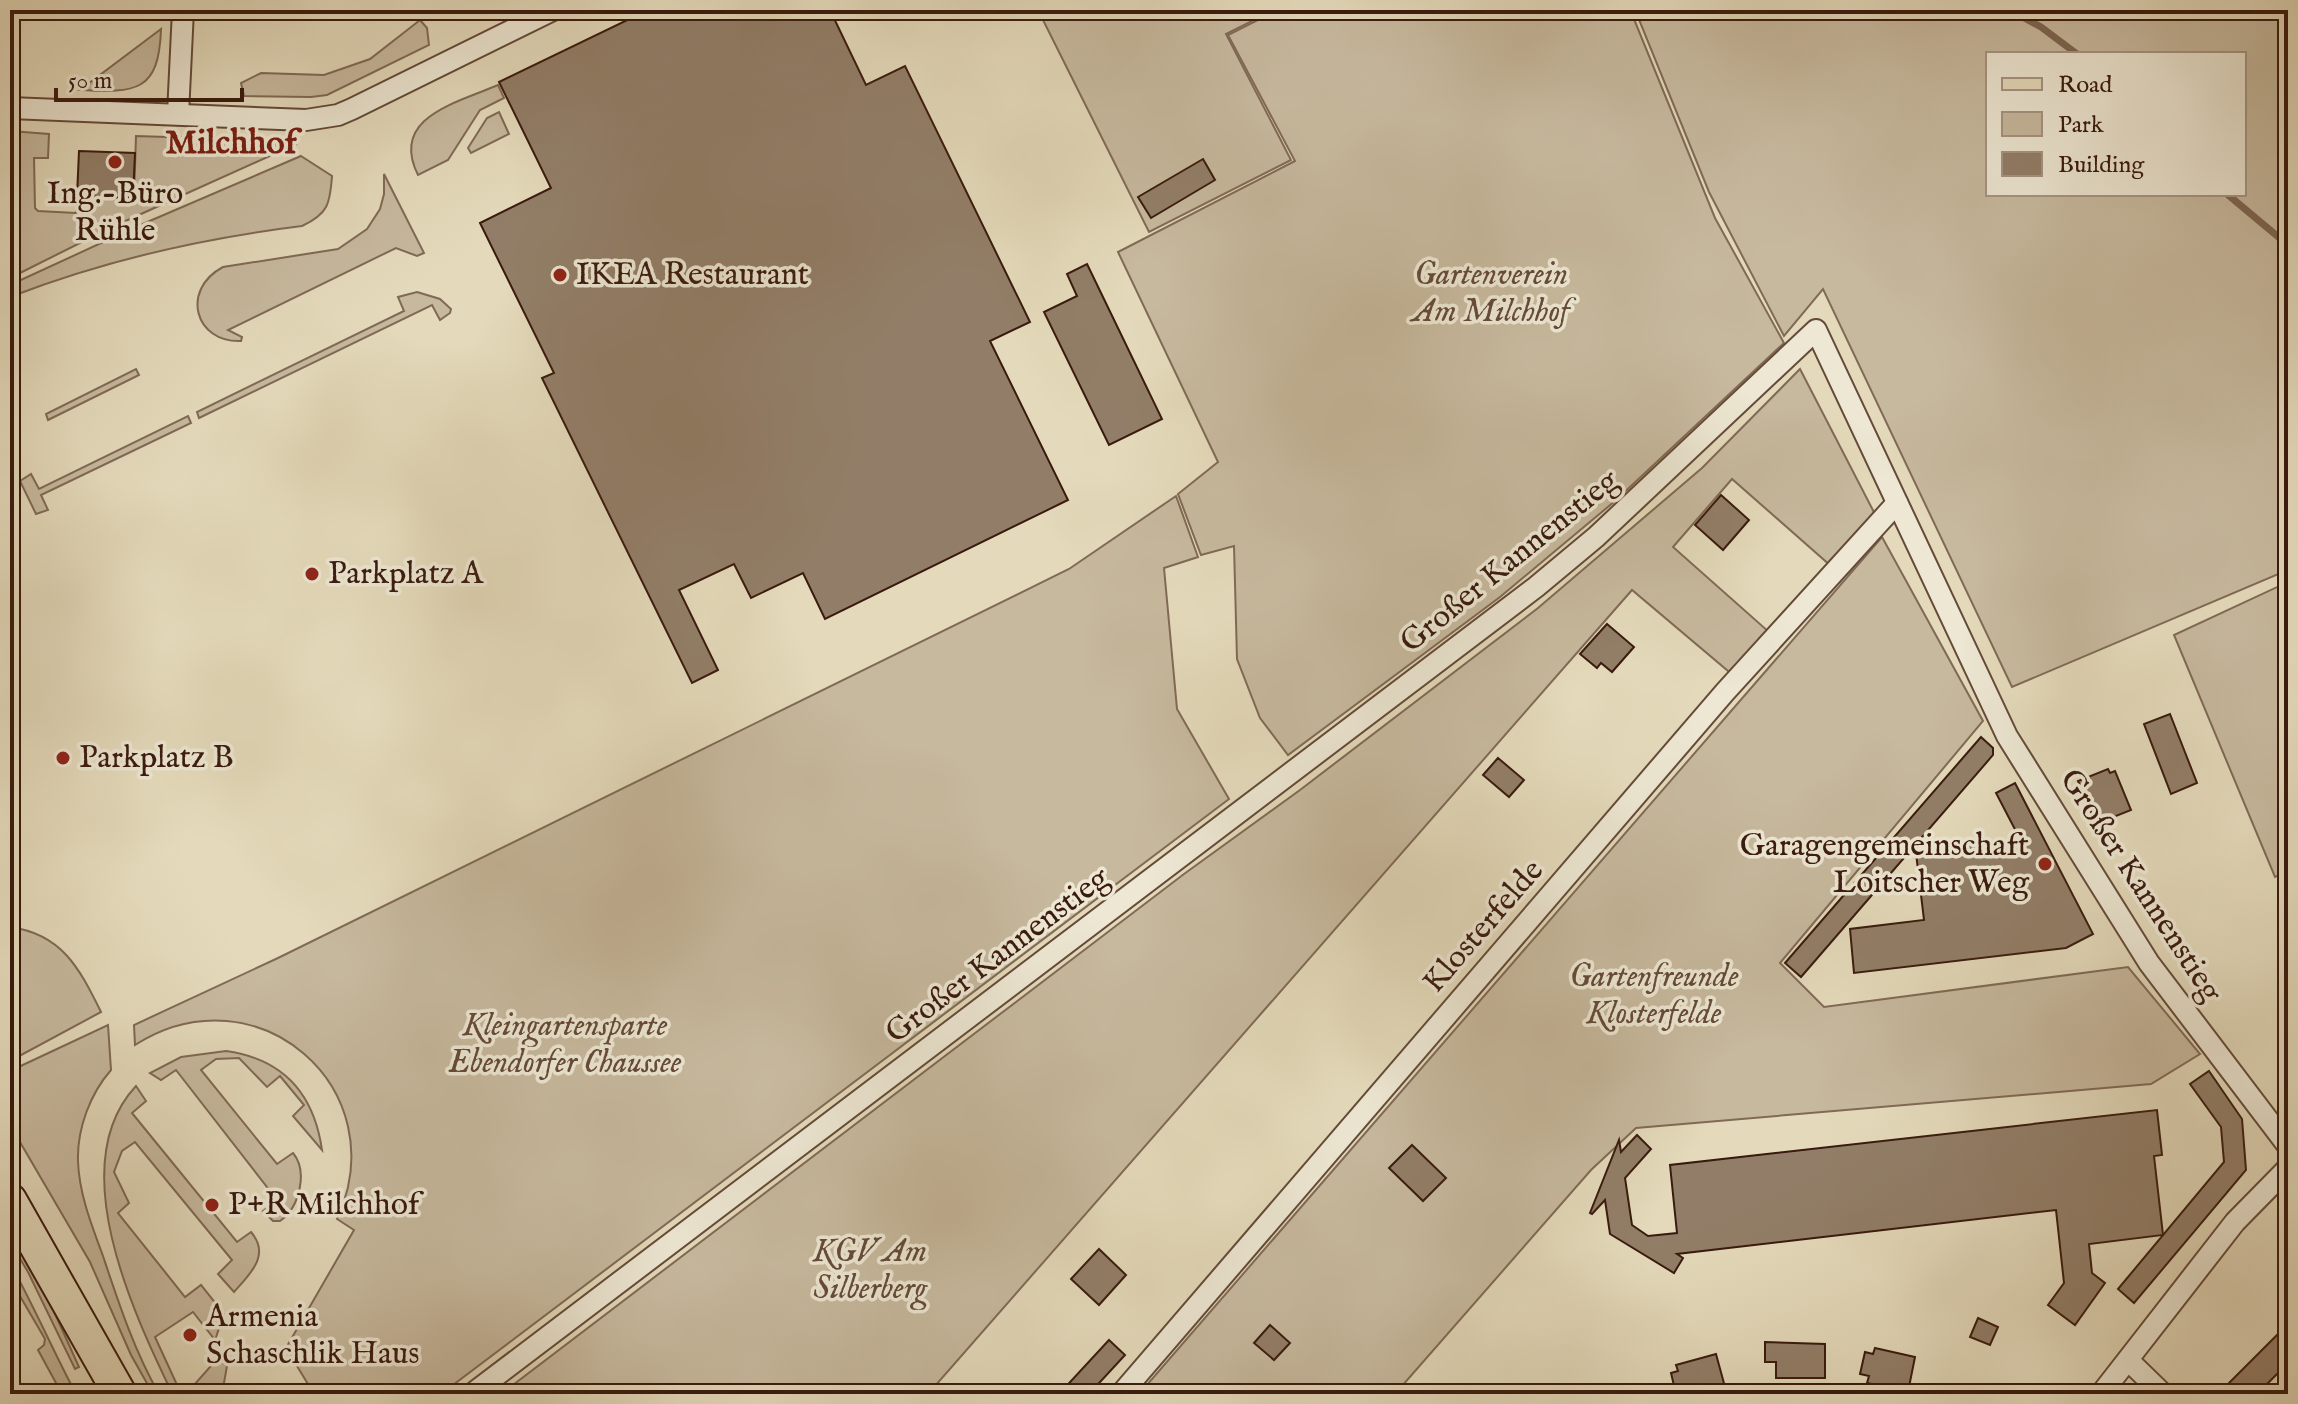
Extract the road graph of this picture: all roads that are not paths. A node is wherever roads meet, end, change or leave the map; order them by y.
1 (183, 10) edge
2 (553, 10) edge
3 (10, 108) edge
4 (178, 114) junction
5 (1897, 503) junction
6 (2288, 1146) edge
7 (2288, 1168) edge
8 (10, 1200) edge
9 (2128, 1360) junction
10 (120, 1394) edge
11 (472, 1394) edge
12 (1121, 1394) edge
13 (2101, 1394) edge
14 (2163, 1394) edge

1 - 4 street
2 - 4 street
3 - 4 street
5 - 6 street, Großer Kannenstieg
5 - 11 street, Großer Kannenstieg
5 - 12 street, Klosterfelde
7 - 9 street
8 - 10 main road
9 - 13 street
9 - 14 street

